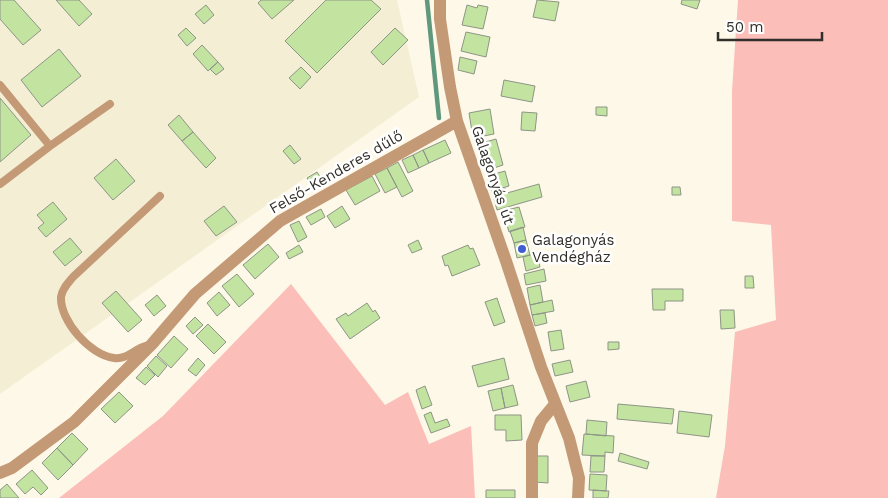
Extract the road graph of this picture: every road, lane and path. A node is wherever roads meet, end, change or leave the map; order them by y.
1 (440, 0) edge
2 (0, 85) edge
3 (110, 104) dead end
4 (457, 121) junction
5 (50, 146) junction
6 (0, 184) edge
7 (160, 196) dead end
8 (152, 344) junction
9 (555, 404) junction
10 (0, 473) edge
11 (532, 498) edge
12 (578, 498) edge

1 - 4 street, Galagonyás út
2 - 5 lane
3 - 5 lane
4 - 8 street, Felső-Kenderes dűlő
4 - 9 street, Galagonyás út
5 - 6 lane
7 - 8 lane, Felső-Kenderes dűlő
8 - 10 street, Felső-Kenderes dűlő
9 - 11 street
9 - 12 street, Galagonyás út

